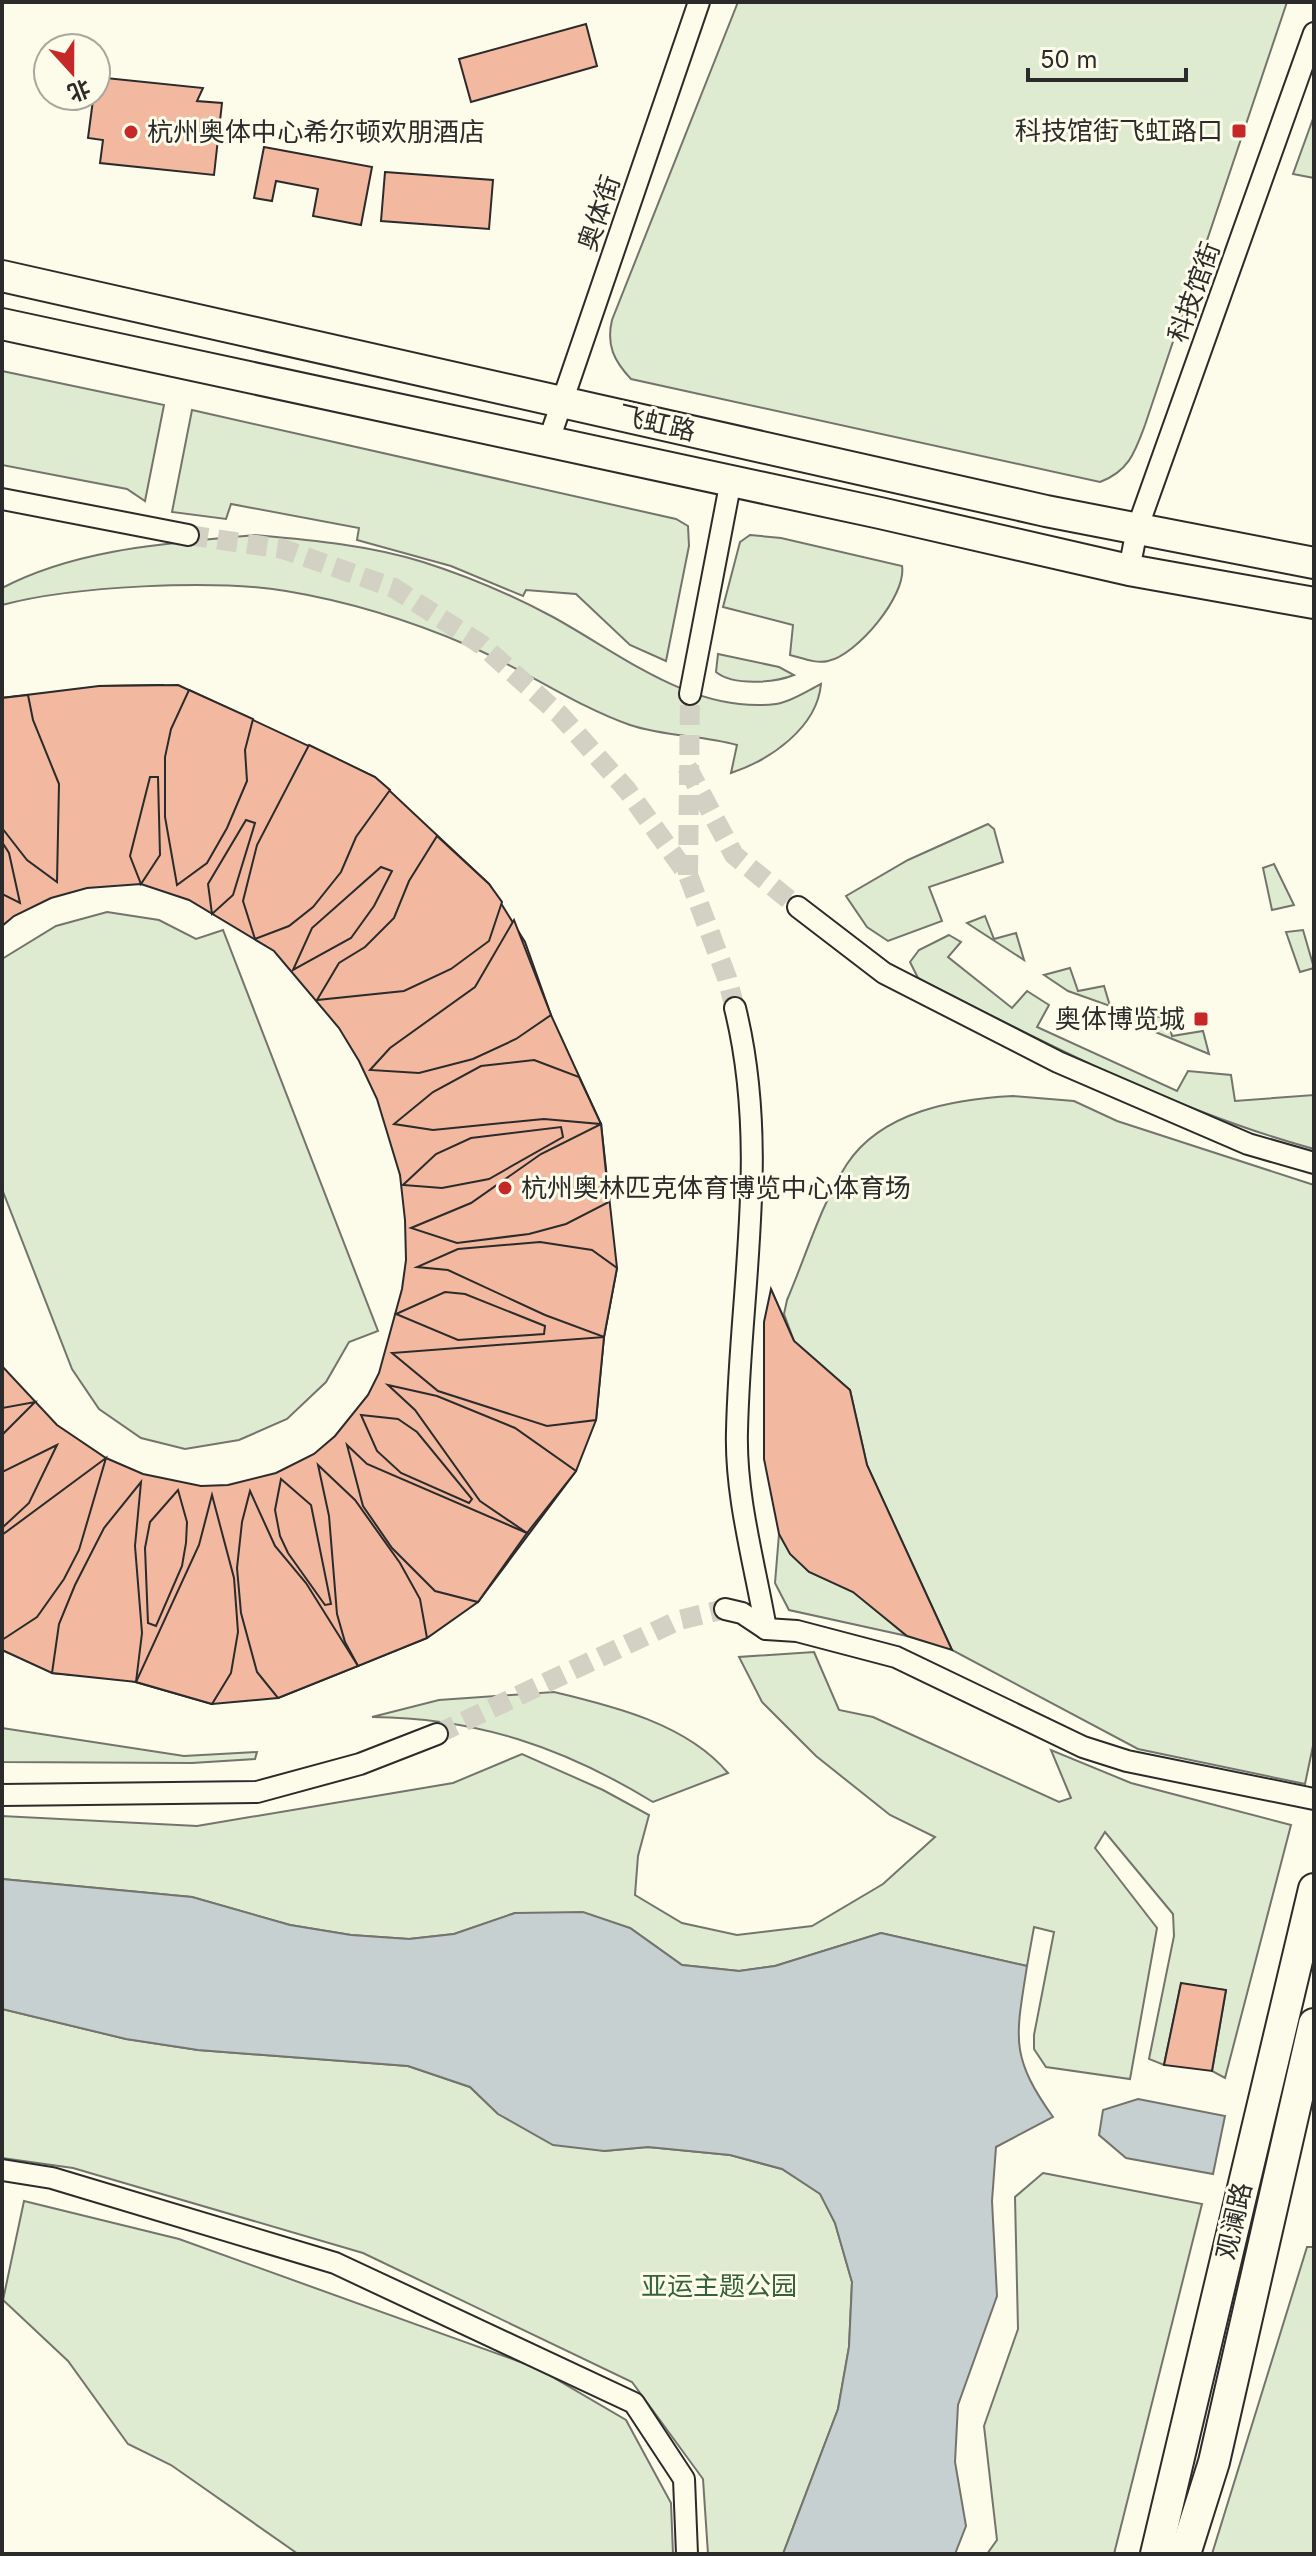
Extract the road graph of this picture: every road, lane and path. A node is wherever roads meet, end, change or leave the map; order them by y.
1 (699, 2) edge
2 (1314, 33) edge
3 (2, 276) edge
4 (2, 324) edge
5 (562, 401) junction
6 (549, 440) junction
7 (731, 480) junction
8 (2, 499) edge
9 (1137, 529) junction
10 (188, 535) tunnel mouth
11 (1314, 563) edge
12 (1129, 570) junction
13 (1314, 603) edge
14 (690, 694) tunnel mouth
15 (798, 907) tunnel mouth
16 (735, 1008) tunnel mouth
17 (1314, 1163) edge
18 (725, 1609) tunnel mouth
19 (766, 1629) junction
20 (437, 1734) tunnel mouth
21 (2, 1795) edge
22 (1314, 1799) edge
23 (1314, 1889) edge
24 (1314, 2024) edge
25 (2, 2170) edge
26 (687, 2554) edge
27 (1156, 2554) edge
28 (1185, 2554) edge

1 - 5 street, 奥体街
2 - 9 street, 科技馆街
3 - 5 main road, 飞虹路
4 - 6 main road, 飞虹路
5 - 6 street, 奥体街
5 - 9 main road, 飞虹路
6 - 7 main road, 飞虹路
7 - 12 main road, 飞虹路
7 - 14 street
8 - 10 street
9 - 11 main road, 飞虹路
9 - 12 street, 科技馆街
12 - 13 main road, 飞虹路
15 - 17 street
16 - 19 street
18 - 19 street
19 - 22 street
20 - 21 street
23 - 27 main road, 观澜路
24 - 28 main road, 观澜路
25 - 26 street

